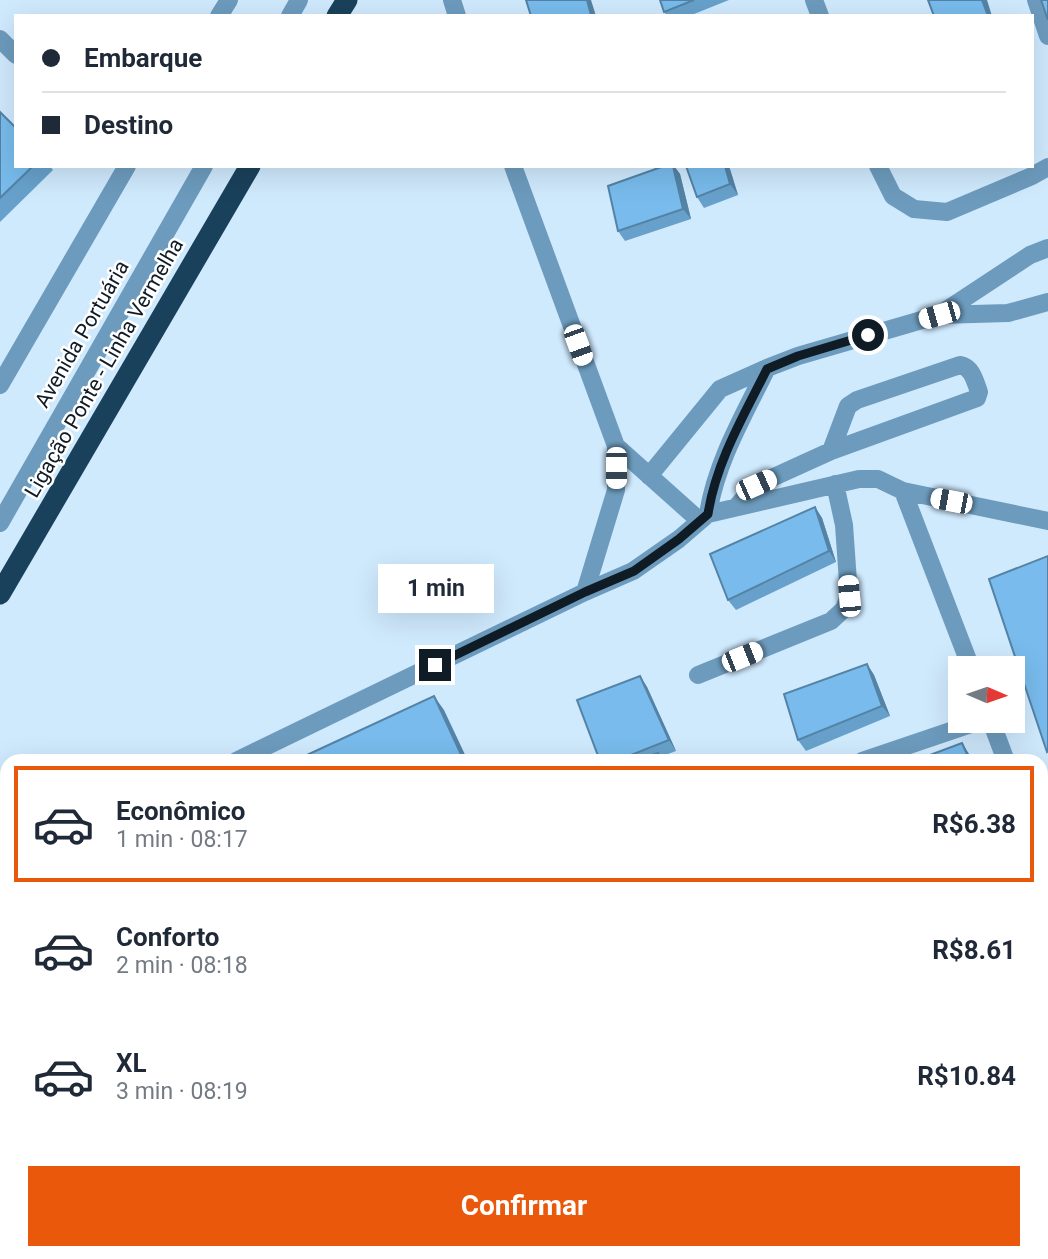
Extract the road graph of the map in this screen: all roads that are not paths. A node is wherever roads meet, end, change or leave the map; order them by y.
1 (1036, 0) edge
2 (1048, 36) edge
3 (0, 39) edge
4 (14, 53) edge
5 (1048, 167) edge
6 (125, 168) edge
7 (203, 168) edge
8 (249, 168) edge
9 (514, 168) edge
10 (879, 168) edge
11 (1048, 248) edge
12 (1048, 302) edge
13 (939, 315) junction
14 (767, 369) junction
15 (0, 385) edge
16 (616, 446) junction
17 (831, 451) junction
18 (649, 475) junction
19 (835, 484) junction
20 (903, 491) junction
21 (736, 507) junction
22 (704, 518) junction
23 (1048, 521) edge
24 (0, 523) edge
25 (585, 592) junction
26 (0, 594) edge
27 (966, 656) edge
28 (698, 675) dead end
29 (948, 732) edge
30 (996, 733) edge
31 (250, 754) edge
32 (883, 754) edge
33 (1003, 754) edge

1 - 2 street
3 - 4 street
5 - 10 street
6 - 15 street
7 - 24 street, Avenida Portuária
8 - 26 highway, Ligação Ponte - Linha Vermelha
9 - 16 street
11 - 13 street
12 - 13 street
13 - 14 street
14 - 18 street
14 - 22 street
16 - 18 street
16 - 25 street
17 - 17 street
17 - 21 street
18 - 22 street
19 - 20 street
19 - 21 street
19 - 28 street
20 - 23 street
20 - 27 street
21 - 22 street
22 - 25 street
25 - 31 street
29 - 32 street
30 - 33 street

